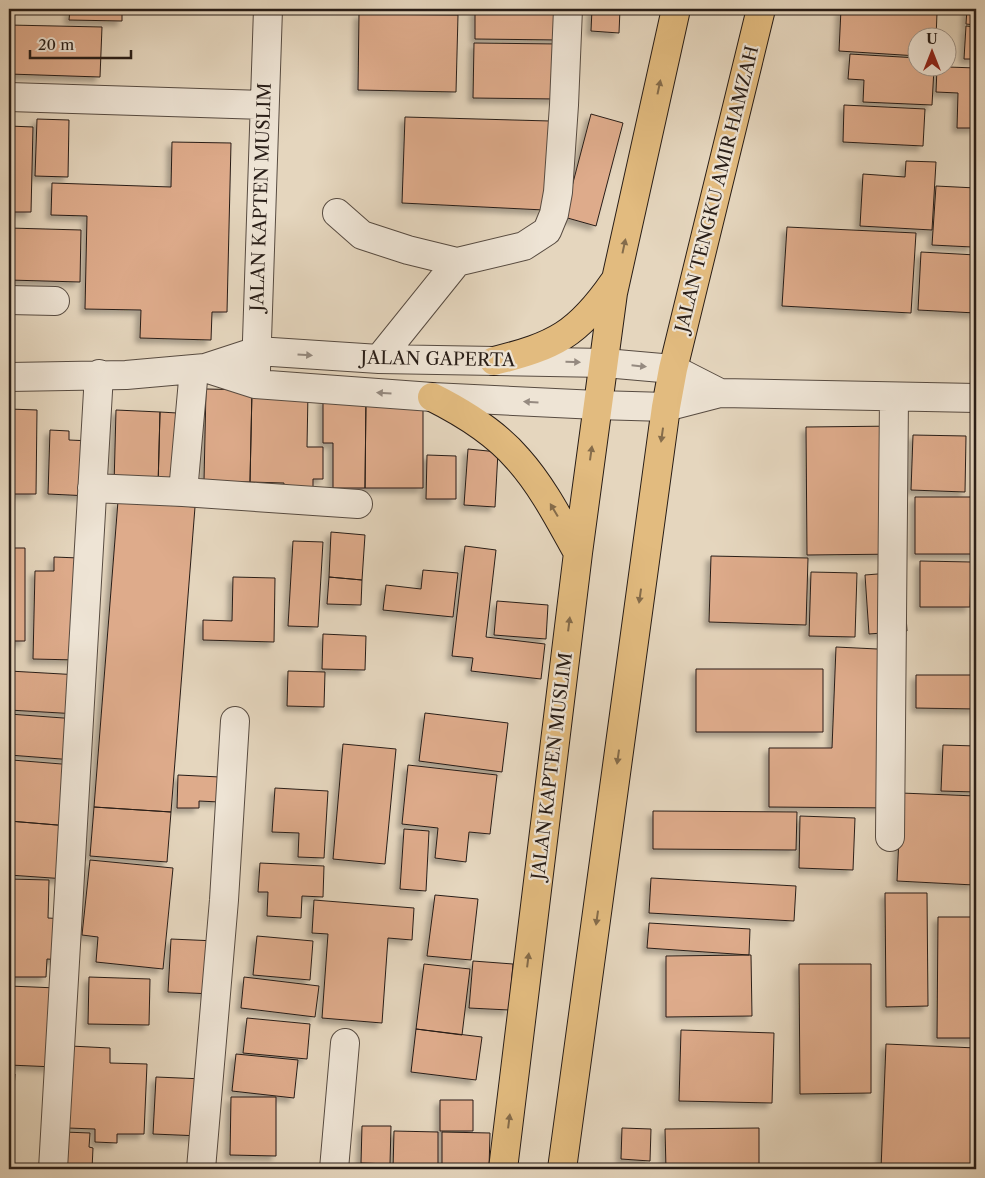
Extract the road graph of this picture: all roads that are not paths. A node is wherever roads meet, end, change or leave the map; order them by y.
1 (268, 9) edge
2 (568, 9) edge
3 (676, 9) edge
4 (761, 9) edge
5 (9, 97) edge
6 (264, 106) junction
7 (337, 213) dead end
8 (458, 262) junction
9 (617, 277) junction
10 (9, 300) edge
11 (55, 301) dead end
12 (257, 352) junction
13 (379, 359) junction
14 (494, 361) junction
15 (604, 363) junction
16 (200, 369) junction
17 (673, 369) junction
18 (98, 374) junction
19 (9, 377) edge
20 (255, 384) junction
21 (720, 393) junction
22 (432, 396) junction
23 (894, 396) junction
24 (976, 398) edge
25 (597, 405) junction
26 (666, 407) junction
27 (92, 488) junction
28 (183, 492) junction
29 (358, 504) dead end
30 (578, 553) junction
31 (235, 721) dead end
32 (890, 837) dead end
33 (344, 1043) dead end
34 (53, 1169) edge
35 (202, 1169) edge
36 (334, 1169) edge
37 (503, 1169) edge
38 (562, 1169) edge

1 - 6 street, JALAN KAPTEN MUSLIM
2 - 8 street
9 -> 3 main road
4 - 17 main road, JALAN TENGKU AMIR HAMZAH
5 - 6 street
6 - 12 street, JALAN KAPTEN MUSLIM
7 - 8 street
8 - 13 street
9 - 14 main road
9 - 15 main road
10 - 11 street
12 -> 13 street, JALAN GAPERTA
12 - 16 street, JALAN GAPERTA
12 - 20 street, JALAN KAPTEN MUSLIM
13 - 14 street, JALAN GAPERTA
14 -> 15 street, JALAN GAPERTA
15 -> 17 street, JALAN GAPERTA
15 - 25 main road, JALAN KAPTEN MUSLIM
16 - 18 street, JALAN GAPERTA
16 - 20 street, JALAN GAPERTA
16 - 28 street
17 - 21 street
17 - 26 main road
18 - 19 street, JALAN GAPERTA
18 - 27 street
22 -> 20 street, JALAN GAPERTA
21 - 23 street
21 - 26 street, JALAN GAPERTA
25 -> 22 street, JALAN GAPERTA
30 -> 22 main road
23 - 24 street
23 - 32 street
25 - 26 street, JALAN GAPERTA
30 -> 25 main road, JALAN KAPTEN MUSLIM
26 -> 38 main road
27 - 28 street
27 - 34 street
28 - 29 street
37 -> 30 main road, JALAN KAPTEN MUSLIM
31 - 35 street
33 - 36 street

